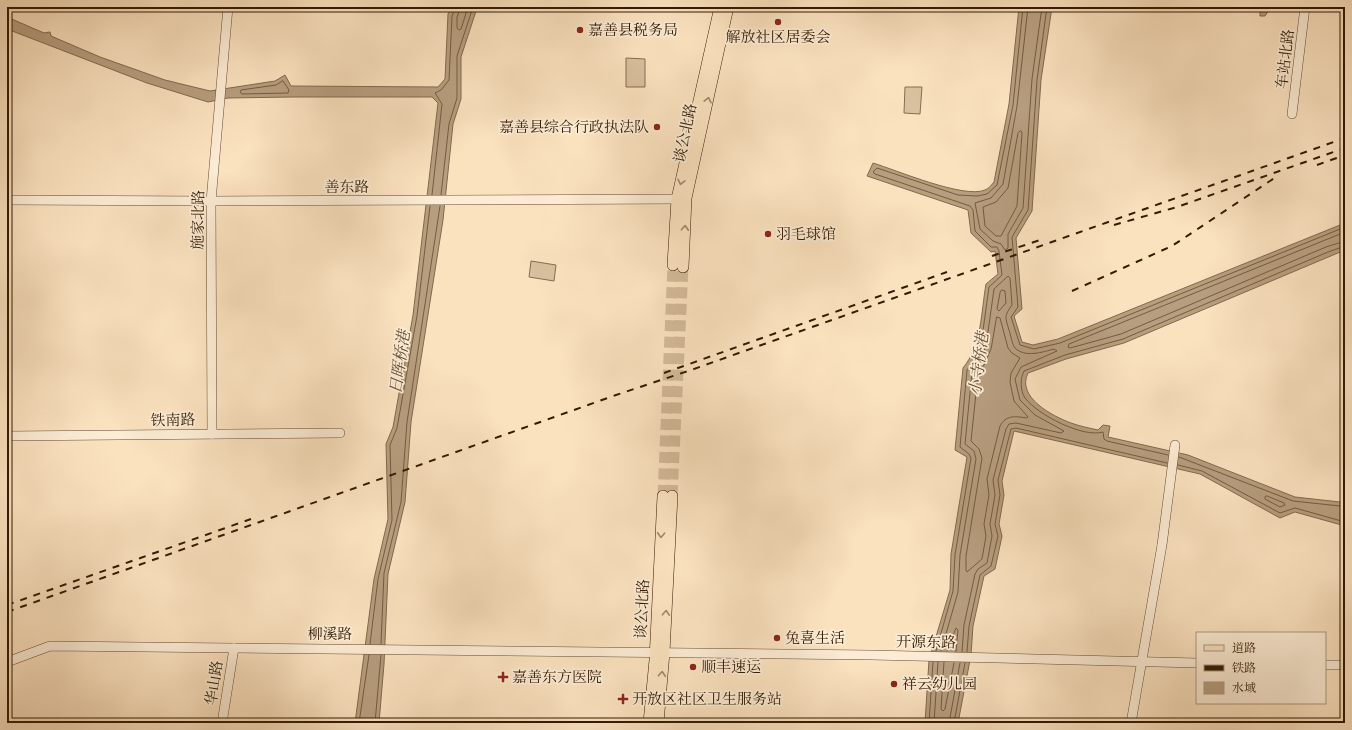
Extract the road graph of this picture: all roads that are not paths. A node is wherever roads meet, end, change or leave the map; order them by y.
1 (228, 7) edge
2 (720, 7) edge
3 (728, 7) edge
4 (1305, 7) edge
5 (1292, 114) dead end
6 (681, 199) junction
7 (7, 200) edge
8 (210, 201) junction
9 (678, 266) tunnel mouth
10 (340, 433) dead end
11 (212, 434) junction
12 (7, 436) edge
13 (1175, 444) dead end
14 (668, 496) tunnel mouth
15 (234, 648) junction
16 (660, 652) junction
17 (7, 662) edge
18 (1142, 663) junction
19 (1196, 663) edge
20 (1326, 665) edge
21 (1345, 665) edge
22 (222, 723) edge
23 (648, 723) edge
24 (658, 723) edge
25 (1131, 723) edge

1 - 8 street, 施家北路
2 -> 6 main road, 谈公北路
6 -> 3 main road, 谈公北路
4 - 5 street, 车站北路
6 - 8 street, 善东路
6 - 9 main road, 谈公北路
7 - 8 street, 善东路
8 - 11 street, 施家北路
10 - 11 street, 铁南路
11 - 12 street, 铁南路
13 - 18 street
14 - 16 main road, 谈公北路
15 - 16 street, 柳溪路
15 - 17 street, 柳溪路
15 - 22 street, 华山路
16 - 18 street, 开源东路
16 - 23 main road, 谈公北路
24 -> 16 main road, 谈公北路
18 - 19 street, 开源东路
18 - 25 street
20 - 21 street

